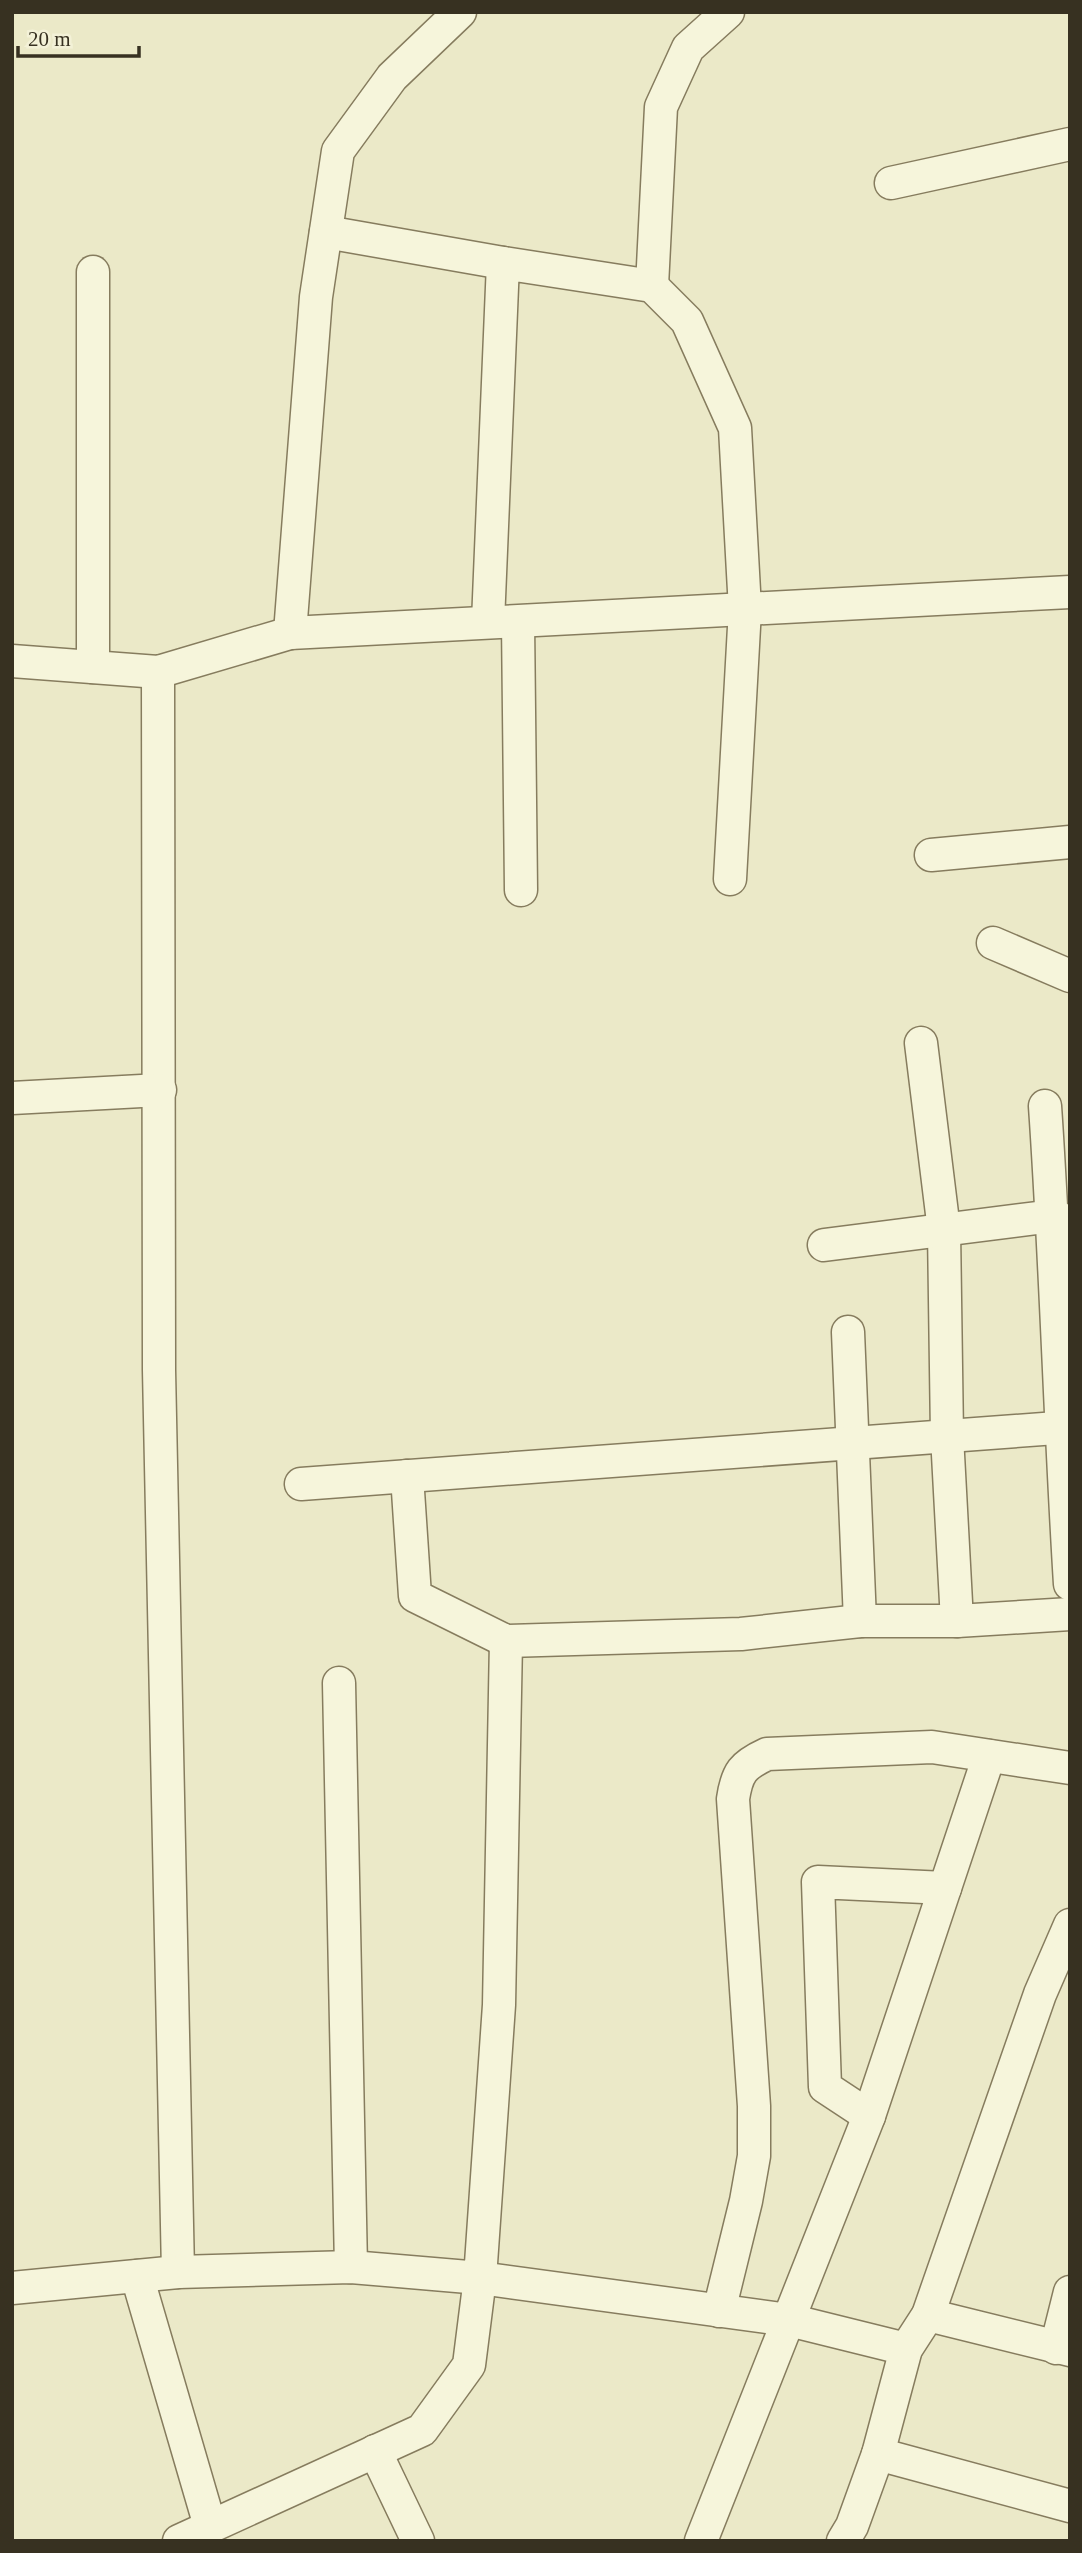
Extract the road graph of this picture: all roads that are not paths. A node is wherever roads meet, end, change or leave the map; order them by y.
1 (460, 12) edge
2 (728, 12) edge
3 (1070, 144) edge
4 (891, 183) dead end
5 (326, 232) junction
6 (503, 263) junction
7 (93, 272) dead end
8 (652, 286) junction
9 (1070, 592) edge
10 (745, 609) junction
11 (503, 622) junction
12 (289, 633) junction
13 (12, 661) edge
14 (93, 667) junction
15 (158, 672) junction
16 (1070, 842) edge
17 (931, 855) dead end
18 (730, 879) dead end
19 (521, 890) dead end
20 (993, 943) dead end
21 (1070, 976) edge
22 (921, 1043) dead end
23 (160, 1090) junction
24 (12, 1098) edge
25 (1045, 1106) dead end
26 (1061, 1219) edge
27 (944, 1230) junction
28 (824, 1245) dead end
29 (848, 1332) dead end
30 (1065, 1427) edge
31 (947, 1436) junction
32 (851, 1443) junction
33 (407, 1476) junction
34 (301, 1484) dead end
35 (1070, 1584) edge
36 (1070, 1614) edge
37 (860, 1621) junction
38 (957, 1621) junction
39 (506, 1641) junction
40 (339, 1683) dead end
41 (989, 1756) junction
42 (1070, 1768) edge
43 (945, 1888) junction
44 (1070, 1925) edge
45 (1060, 1975) edge
46 (869, 2116) junction
47 (351, 2267) junction
48 (178, 2272) junction
49 (137, 2276) junction
50 (480, 2278) junction
51 (12, 2288) edge
52 (1070, 2291) edge
53 (719, 2311) junction
54 (928, 2315) junction
55 (789, 2320) junction
56 (906, 2349) junction
57 (1063, 2349) edge
58 (375, 2451) junction
59 (878, 2454) junction
60 (1070, 2506) edge
61 (209, 2526) junction
62 (179, 2541) edge
63 (418, 2541) edge
64 (701, 2541) edge
65 (843, 2541) edge

1 - 5 street
2 - 8 street
3 - 4 street
5 - 6 street
5 - 12 street
6 - 8 street
6 - 11 street
7 - 14 street
8 - 10 street
9 - 10 street
10 - 11 street
10 - 18 street
11 - 12 street
11 - 19 street
12 - 15 street
13 - 14 street
14 - 15 street
15 - 23 street
16 - 17 street
20 - 21 street
22 - 27 street
23 - 24 street
23 - 48 street
25 - 26 street
26 - 27 street
26 - 30 street
27 - 28 street
27 - 31 street
29 - 32 street
30 - 31 street
30 - 35 street
31 - 32 street
31 - 38 street
32 - 33 street
32 - 37 street
33 - 34 street
33 - 39 street
36 - 38 street
37 - 38 street
37 - 39 street
39 - 50 street
40 - 47 street
41 - 42 street
41 - 43 street
41 - 53 street
43 - 46 street
43 - 46 street
44 - 45 street
45 - 54 street
46 - 55 street
47 - 48 street
47 - 50 street
48 - 49 street
49 - 51 street
49 - 61 street
50 - 53 street
50 - 58 street
52 - 57 street
53 - 55 street
54 - 56 street
54 - 57 street
55 - 56 street
55 - 64 street
56 - 59 street
58 - 61 street
58 - 63 street
59 - 60 street
59 - 65 street
61 - 62 street

